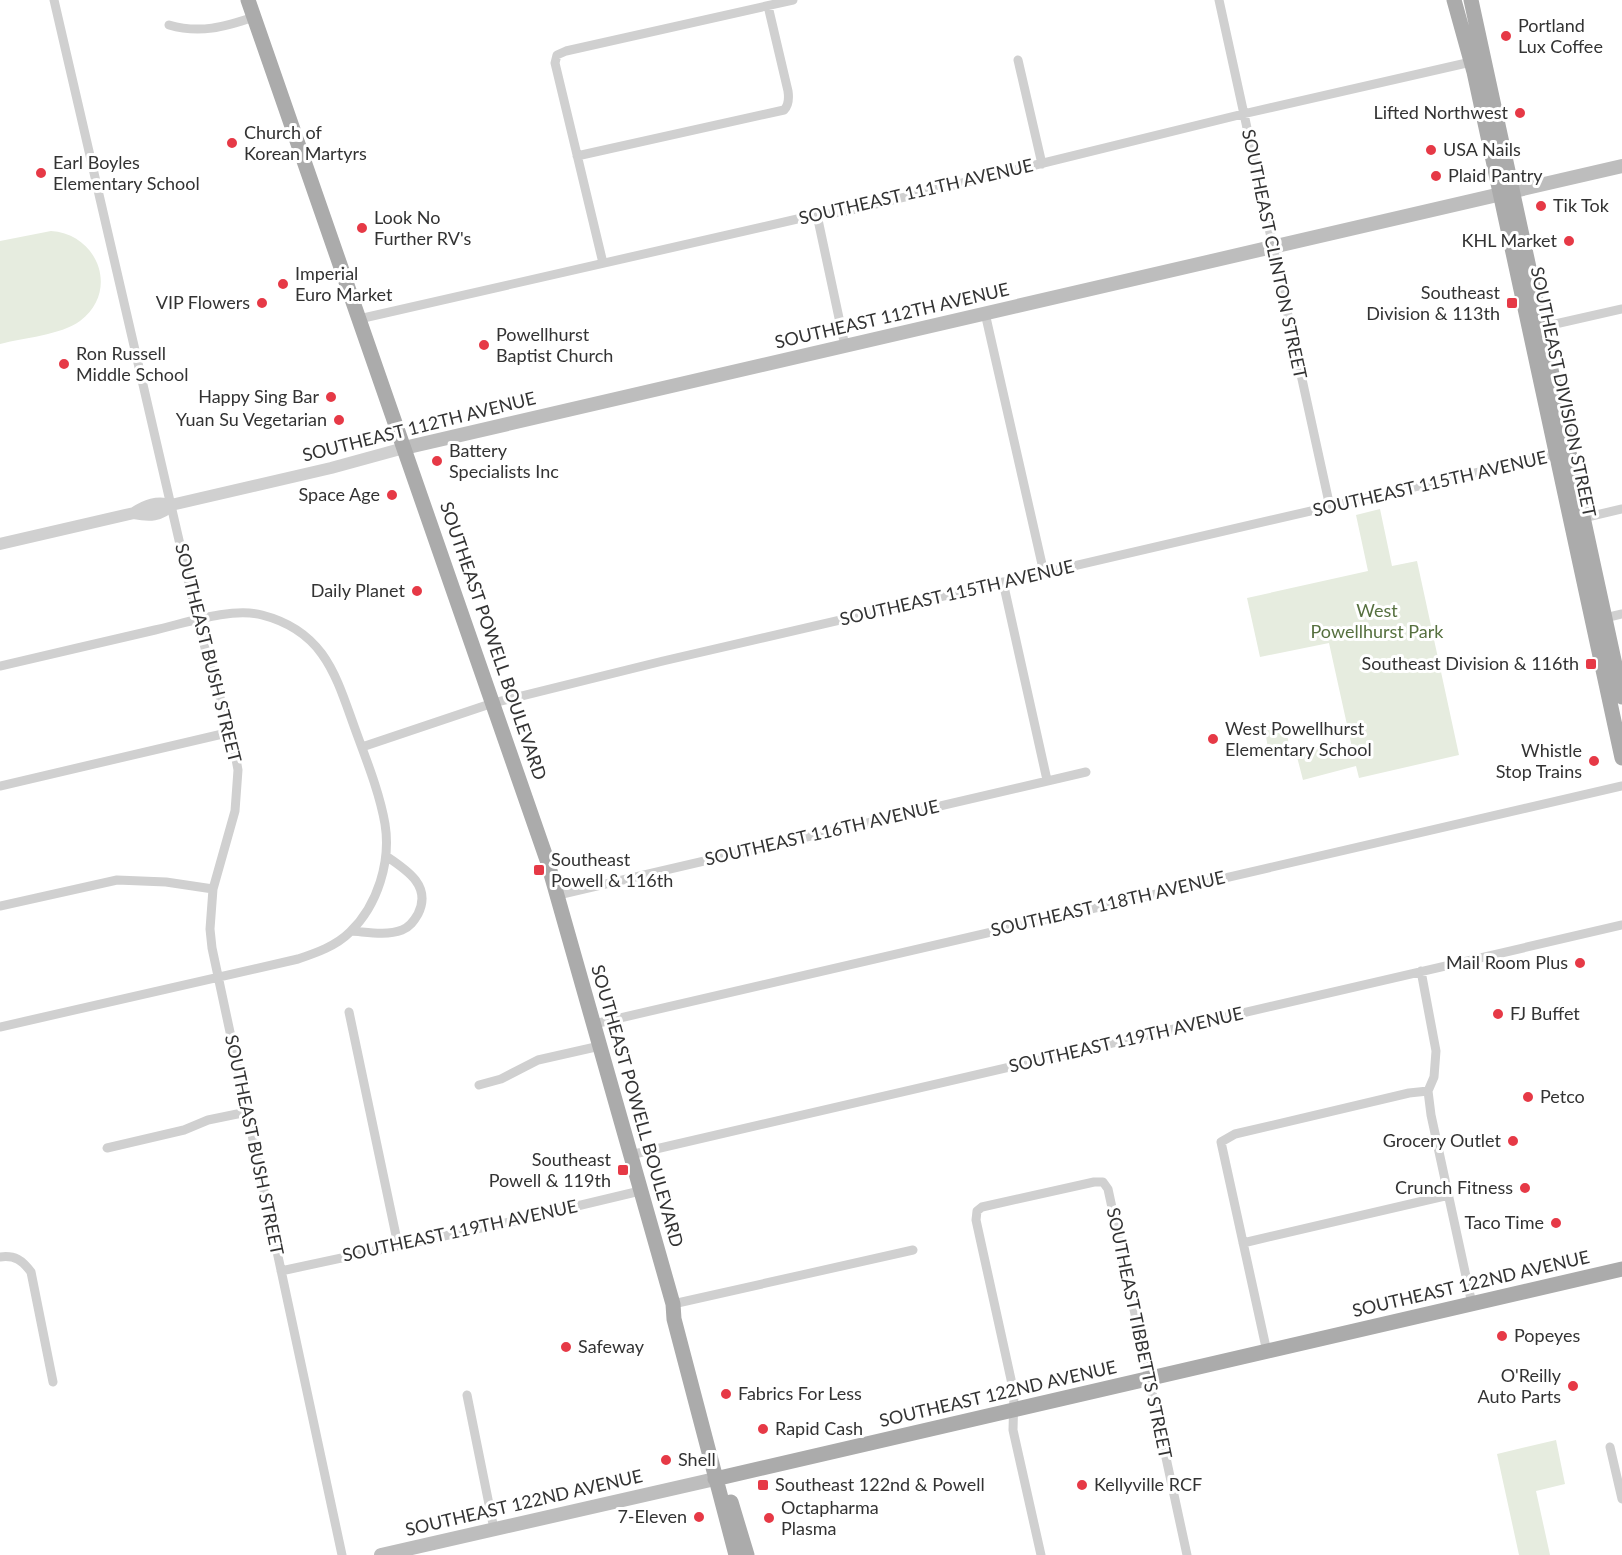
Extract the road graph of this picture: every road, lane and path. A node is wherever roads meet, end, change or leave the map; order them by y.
1 (54, 0) edge
2 (248, 0) edge
3 (793, 0) edge
4 (1219, 0) edge
5 (1454, 0) edge
6 (1471, 0) edge
7 (768, 6) junction
8 (254, 17) junction
9 (169, 25) dead end
10 (1018, 60) dead end
11 (1471, 62) junction
12 (1244, 114) junction
13 (578, 156) junction
14 (1042, 164) junction
15 (1622, 166) edge
16 (1507, 193) junction
17 (817, 215) junction
18 (1272, 247) junction
19 (603, 263) junction
20 (1622, 309) edge
21 (985, 313) junction
22 (359, 319) junction
23 (1542, 327) junction
24 (845, 346) junction
25 (404, 448) junction
26 (1557, 454) junction
27 (171, 505) junction
28 (1330, 507) junction
29 (1622, 509) edge
30 (1583, 518) junction
31 (0, 544) edge
32 (1044, 573) junction
33 (1003, 582) junction
34 (1622, 614) edge
35 (1605, 618) junction
36 (198, 621) junction
37 (0, 666) edge
38 (1622, 697) edge
39 (493, 703) junction
40 (1618, 721) edge
41 (231, 732) junction
42 (362, 747) junction
43 (1622, 758) edge
44 (1086, 772) dead end
45 (1047, 780) junction
46 (0, 786) edge
47 (1622, 786) edge
48 (386, 856) junction
49 (213, 889) junction
50 (558, 895) junction
51 (0, 906) edge
52 (1622, 925) edge
53 (351, 931) junction
54 (1421, 971) junction
55 (218, 976) junction
56 (349, 1012) dead end
57 (594, 1024) junction
58 (0, 1027) edge
59 (600, 1046) junction
60 (479, 1085) dead end
61 (1428, 1091) junction
62 (247, 1112) junction
63 (107, 1148) dead end
64 (630, 1155) junction
65 (640, 1191) junction
66 (1449, 1196) junction
67 (1243, 1243) junction
68 (398, 1245) junction
69 (913, 1250) dead end
70 (0, 1257) edge
71 (1622, 1269) edge
72 (281, 1271) junction
73 (673, 1304) junction
74 (1472, 1304) junction
75 (1267, 1352) junction
76 (1148, 1379) junction
77 (53, 1383) dead end
78 (467, 1395) dead end
79 (1014, 1410) junction
80 (1610, 1448) dead end
81 (720, 1478) junction
82 (1622, 1499) edge
83 (494, 1529) junction
84 (342, 1555) edge
85 (381, 1555) edge
86 (735, 1555) edge
87 (747, 1555) edge
88 (1041, 1555) edge
89 (1187, 1555) edge

1 - 27 street, SOUTHEAST BUSH STREET
2 - 8 main road, SOUTHEAST POWELL BOULEVARD
3 - 7 street
4 - 12 street, SOUTHEAST CLINTON STREET
5 - 11 main road, SOUTHEAST DIVISION STREET
6 - 16 main road, SOUTHEAST DIVISION STREET
7 - 13 street
7 - 13 street
8 - 9 street
8 - 22 main road, SOUTHEAST POWELL BOULEVARD
10 - 14 street
11 - 12 street, SOUTHEAST 111TH AVENUE
11 - 16 main road, SOUTHEAST DIVISION STREET
12 - 14 street, SOUTHEAST 111TH AVENUE
12 - 18 street, SOUTHEAST CLINTON STREET
13 - 19 street
14 - 17 street, SOUTHEAST 111TH AVENUE
15 - 16 main road, SOUTHEAST 112TH AVENUE
16 - 18 main road, SOUTHEAST 112TH AVENUE
16 - 23 main road, SOUTHEAST DIVISION STREET
16 - 26 main road, SOUTHEAST DIVISION STREET
17 - 19 street, SOUTHEAST 111TH AVENUE
17 - 24 street
18 - 21 main road, SOUTHEAST 112TH AVENUE
18 - 28 street, SOUTHEAST CLINTON STREET
19 - 22 street, SOUTHEAST 111TH AVENUE
20 - 23 street
21 - 24 main road, SOUTHEAST 112TH AVENUE
21 - 32 street
22 - 25 main road, SOUTHEAST POWELL BOULEVARD
23 - 30 main road, SOUTHEAST DIVISION STREET
24 - 25 main road, SOUTHEAST 112TH AVENUE
25 - 27 street, SOUTHEAST 112TH AVENUE
25 - 39 main road, SOUTHEAST POWELL BOULEVARD
26 - 28 street, SOUTHEAST 115TH AVENUE
26 - 40 main road, SOUTHEAST DIVISION STREET
27 - 31 street, SOUTHEAST 112TH AVENUE
27 - 36 street, SOUTHEAST BUSH STREET
28 - 32 street, SOUTHEAST 115TH AVENUE
29 - 30 street
30 - 35 main road, SOUTHEAST DIVISION STREET
32 - 33 street, SOUTHEAST 115TH AVENUE
33 - 39 street, SOUTHEAST 115TH AVENUE
33 - 45 street
34 - 35 street
35 - 38 main road, SOUTHEAST DIVISION STREET
36 - 37 street
36 - 41 street, SOUTHEAST BUSH STREET
36 - 42 street
39 - 42 street, SOUTHEAST 115TH AVENUE
39 - 50 main road, SOUTHEAST POWELL BOULEVARD
40 - 43 main road, SOUTHEAST DIVISION STREET
41 - 46 street
41 - 49 street, SOUTHEAST BUSH STREET
42 - 48 street
44 - 45 street, SOUTHEAST 116TH AVENUE
45 - 50 street, SOUTHEAST 116TH AVENUE
47 - 57 street, SOUTHEAST 118TH AVENUE
48 - 53 street
48 - 53 street
49 - 51 street
49 - 55 street, SOUTHEAST BUSH STREET
50 - 57 main road, SOUTHEAST POWELL BOULEVARD
52 - 54 street, SOUTHEAST 119TH AVENUE
53 - 55 street
54 - 61 street
54 - 64 street, SOUTHEAST 119TH AVENUE
55 - 58 street
55 - 62 street, SOUTHEAST BUSH STREET
56 - 68 street
57 - 59 main road, SOUTHEAST POWELL BOULEVARD
59 - 60 street
59 - 64 main road, SOUTHEAST POWELL BOULEVARD
61 - 66 street
61 - 67 street
62 - 63 street
62 - 72 street, SOUTHEAST BUSH STREET
64 - 65 main road, SOUTHEAST POWELL BOULEVARD
65 - 68 street, SOUTHEAST 119TH AVENUE
65 - 73 main road, SOUTHEAST POWELL BOULEVARD
66 - 67 street
66 - 74 street
67 - 75 street
68 - 72 street, SOUTHEAST 119TH AVENUE
69 - 73 street
70 - 77 street
71 - 74 main road, SOUTHEAST 122ND AVENUE
72 - 84 street, SOUTHEAST BUSH STREET
73 - 81 main road, SOUTHEAST POWELL BOULEVARD
74 - 75 main road, SOUTHEAST 122ND AVENUE
75 - 76 main road, SOUTHEAST 122ND AVENUE
76 - 79 main road, SOUTHEAST 122ND AVENUE
76 - 79 street, SOUTHEAST TIBBETTS STREET
76 - 89 street, SOUTHEAST TIBBETTS STREET
78 - 83 street
79 - 81 main road, SOUTHEAST 122ND AVENUE
79 - 88 street
80 - 82 street
81 - 83 main road, SOUTHEAST 122ND AVENUE
81 - 86 main road, SOUTHEAST POWELL BOULEVARD
81 - 87 main road, SOUTHEAST POWELL BOULEVARD
83 - 85 main road, SOUTHEAST 122ND AVENUE

